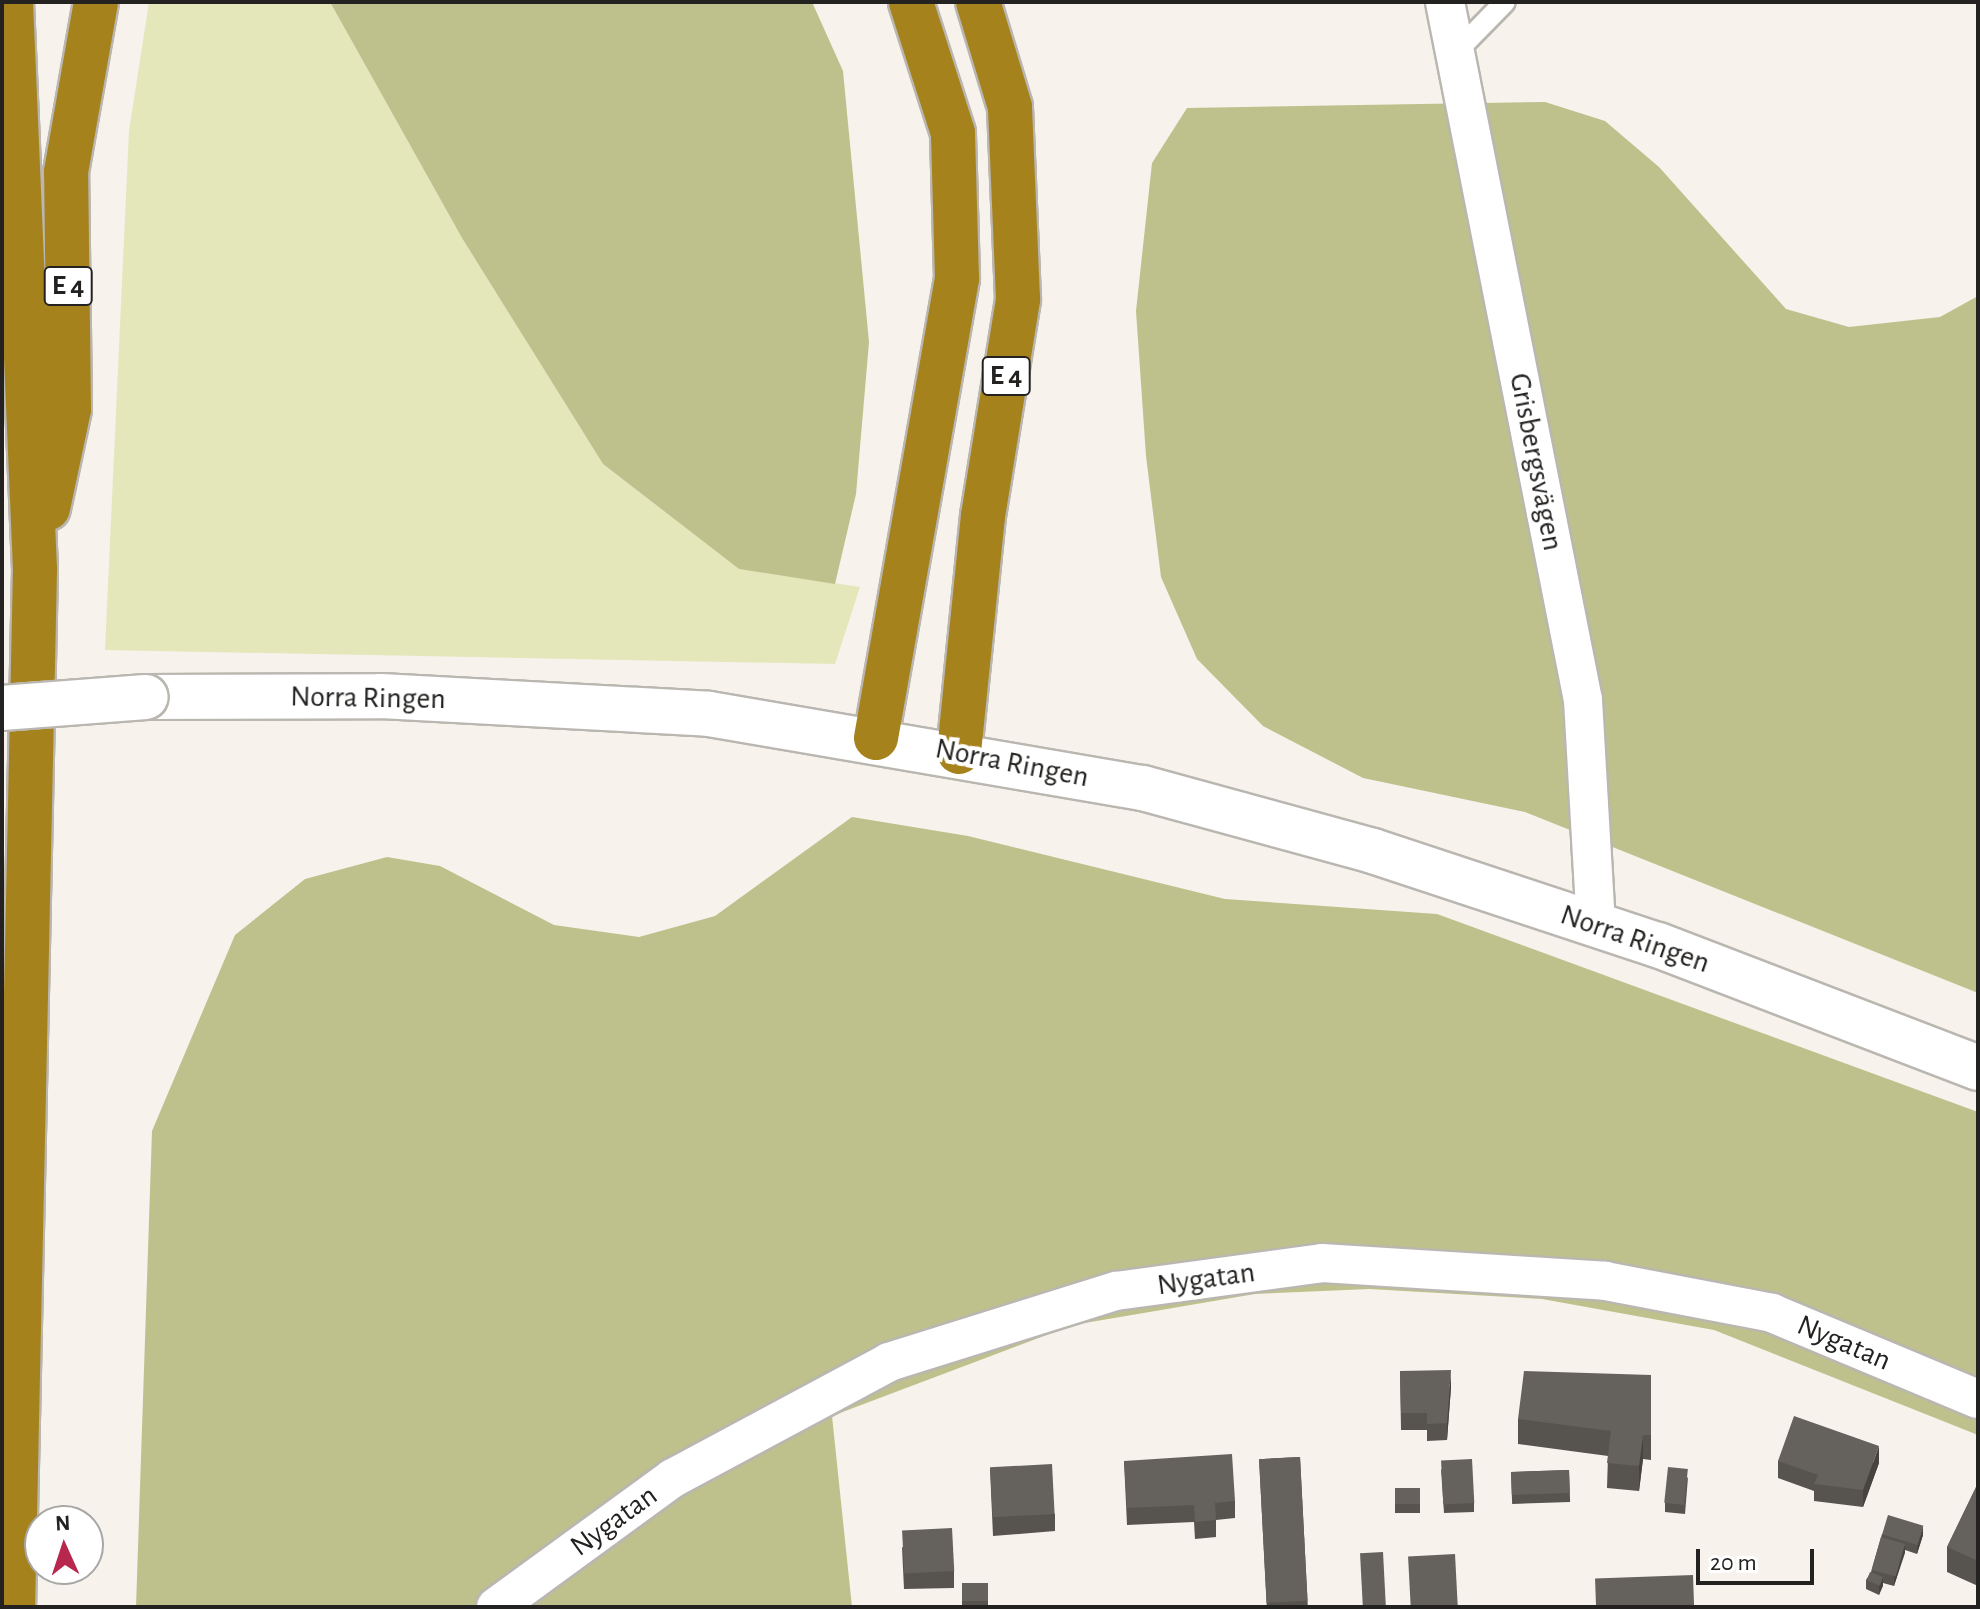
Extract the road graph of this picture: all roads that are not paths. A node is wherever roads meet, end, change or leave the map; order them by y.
1 (11, 2) edge
2 (96, 2) edge
3 (911, 2) edge
4 (978, 2) edge
5 (1445, 2) edge
6 (1505, 2) edge
7 (1455, 53) junction
8 (35, 569) junction
9 (2, 708) edge
10 (876, 738) junction
11 (959, 752) junction
12 (1596, 925) junction
13 (1978, 1068) edge
14 (1978, 1399) edge
15 (13, 1607) edge
16 (496, 1607) edge

1 - 8 highway, E 4
2 - 8 highway, E 4
3 - 10 highway, E 4
4 - 11 highway, E 4
5 - 7 street, Grisbergsvägen
6 - 7 lane
7 - 12 street, Grisbergsvägen
8 - 15 highway, E 4
9 - 10 main road, Norra Ringen, bridge
10 - 11 main road, Norra Ringen
11 - 12 main road, Norra Ringen
12 - 13 main road, Norra Ringen
14 - 16 street, Nygatan

